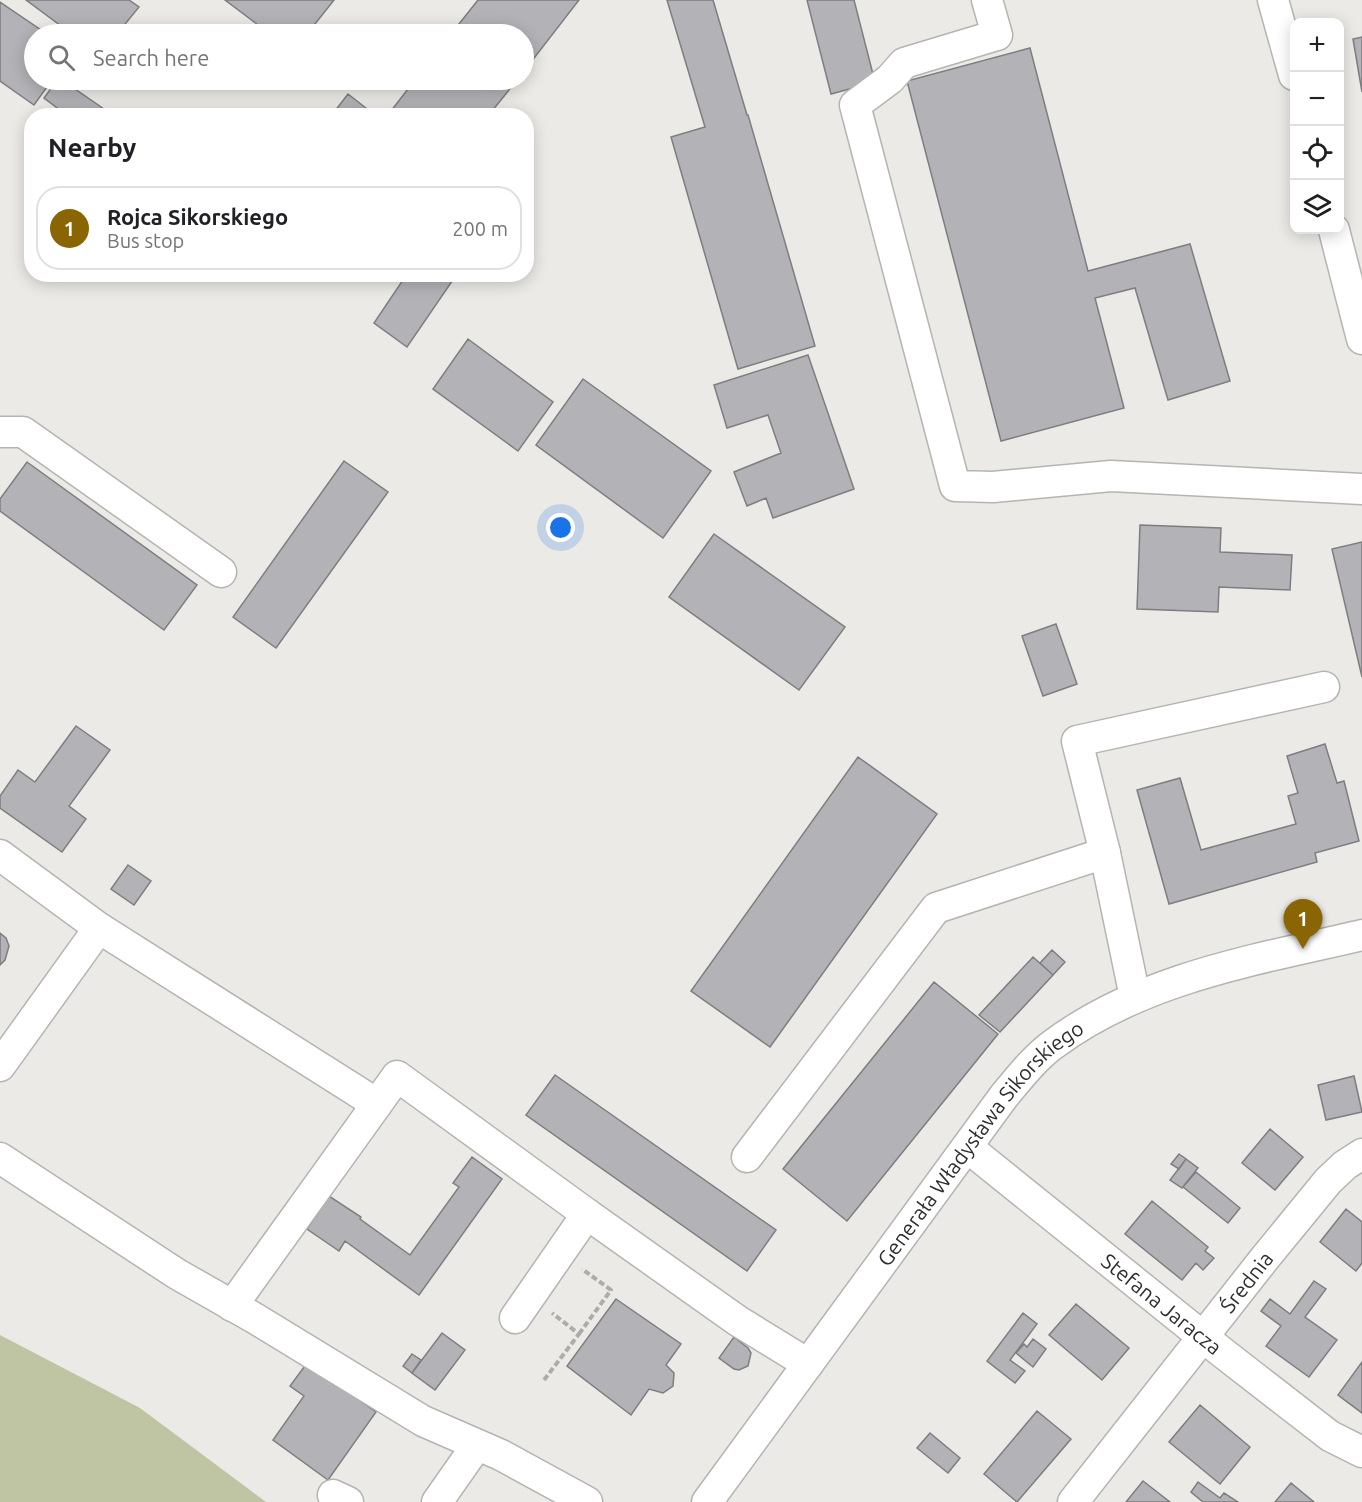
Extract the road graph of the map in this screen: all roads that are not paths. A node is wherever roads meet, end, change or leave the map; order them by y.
1 (987, 0) edge
2 (1272, 0) edge
3 (1293, 72) edge
4 (1335, 234) edge
5 (1362, 339) edge
6 (0, 432) edge
7 (1362, 489) edge
8 (221, 572) dead end
9 (1324, 687) dead end
10 (1105, 853) junction
11 (0, 855) edge
12 (99, 927) junction
13 (1362, 935) edge
14 (1135, 997) junction
15 (0, 1066) edge
16 (377, 1104) junction
17 (967, 1147) junction
18 (1362, 1154) edge
19 (747, 1157) dead end
20 (0, 1158) edge
21 (587, 1214) junction
22 (232, 1306) junction
23 (522, 1307) road end
24 (1203, 1337) junction
25 (808, 1364) junction
26 (477, 1445) junction
27 (1362, 1452) edge
28 (436, 1502) edge
29 (587, 1502) edge
30 (707, 1502) edge
31 (1073, 1502) edge

1 - 7 street
2 - 3 street
4 - 5 street
6 - 8 street
9 - 10 street
10 - 14 street
10 - 19 street
11 - 12 street
12 - 15 street
12 - 16 street
13 - 14 street, Generała Władysława Sikorskiego
14 - 17 street, Generała Władysława Sikorskiego
16 - 21 street
16 - 22 street
17 - 24 street, Stefana Jaracza
17 - 25 street, Generała Władysława Sikorskiego
18 - 24 street, Średnia
20 - 22 street
21 - 23 street
21 - 25 street
22 - 26 street
24 - 27 street, Stefana Jaracza
24 - 31 street, Średnia
25 - 30 street, Generała Władysława Sikorskiego
26 - 28 street
26 - 29 street

